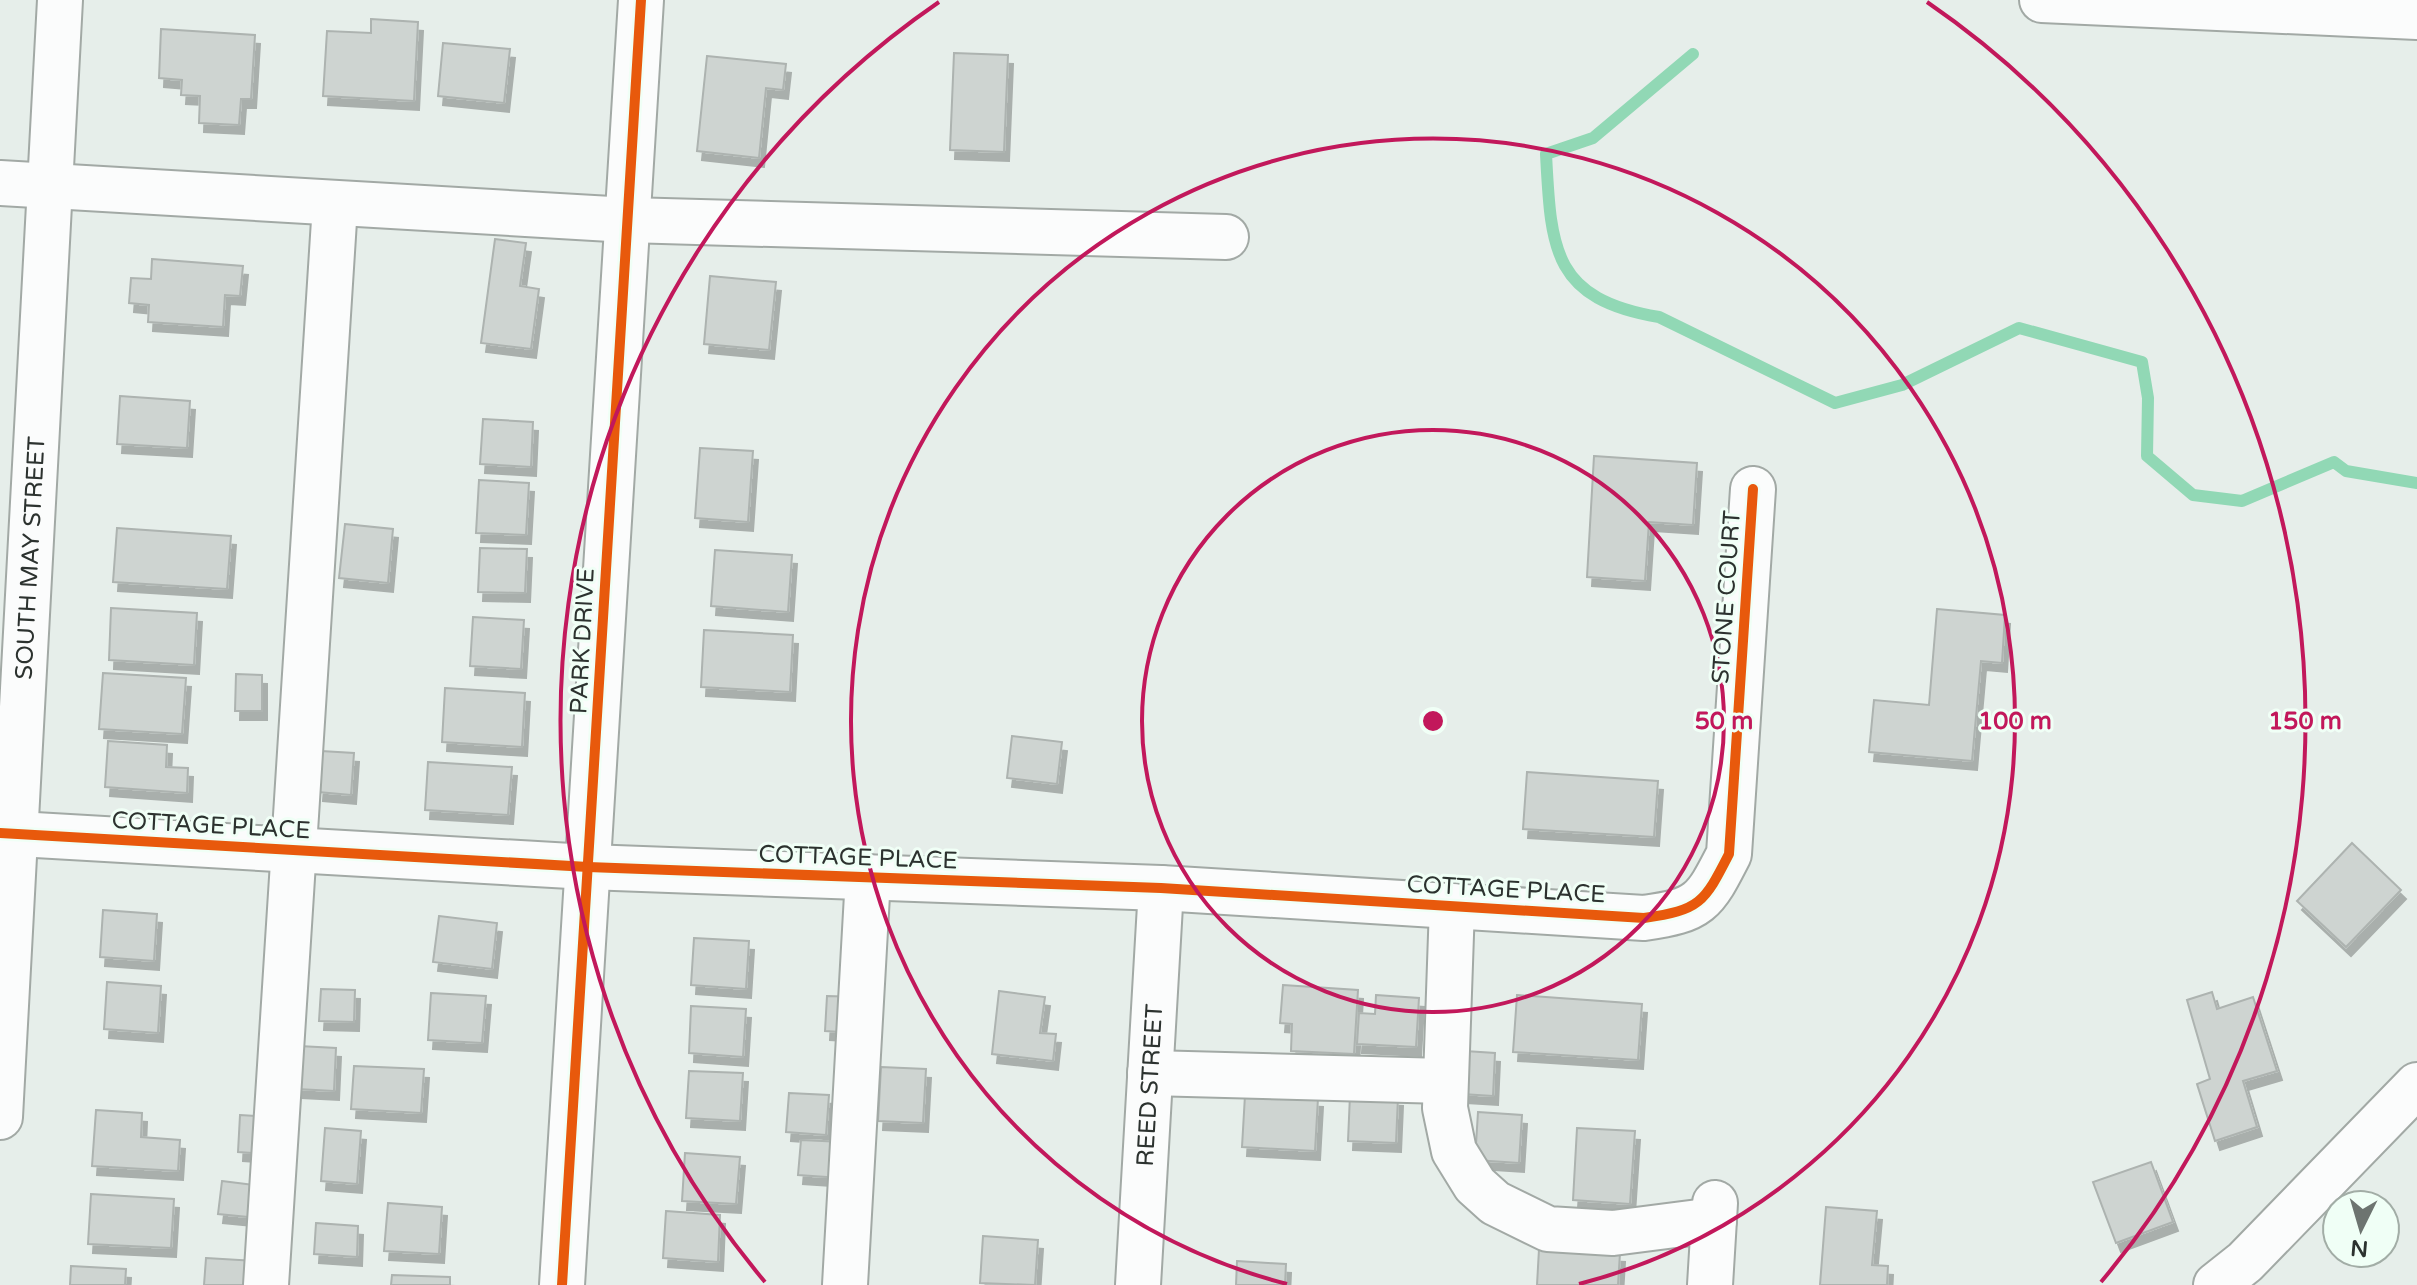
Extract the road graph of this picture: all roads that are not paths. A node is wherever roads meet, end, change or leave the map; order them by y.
1 (60, 0) edge
2 (641, 0) edge
3 (2042, 0) edge
4 (2417, 17) edge
5 (0, 183) edge
6 (51, 186) junction
7 (335, 205) junction
8 (628, 220) junction
9 (1226, 237) dead end
10 (1753, 489) dead end
11 (9, 833) edge
12 (293, 849) junction
13 (588, 867) junction
14 (868, 877) junction
15 (1161, 888) junction
16 (1709, 894) joint
17 (1452, 906) junction
18 (1150, 1073) junction
19 (1444, 1081) junction
20 (2417, 1085) edge
21 (0, 1117) edge
22 (266, 1285) edge
23 (562, 1285) edge
24 (845, 1285) edge
25 (1138, 1285) edge
26 (1710, 1285) edge
27 (2216, 1285) edge

1 - 6 street, SOUTH MAY STREET
2 - 8 street, PARK DRIVE
3 - 4 street
5 - 6 street
6 - 7 street
6 - 11 street, SOUTH MAY STREET
7 - 8 street
7 - 12 street
8 - 9 street
8 - 13 street, PARK DRIVE
10 - 16 street, STONE COURT
11 - 12 street, COTTAGE PLACE
11 - 21 street, SOUTH MAY STREET
12 - 13 street, COTTAGE PLACE
12 - 22 street
13 - 14 street, COTTAGE PLACE
13 - 23 street, PARK DRIVE
14 - 15 street, COTTAGE PLACE
14 - 24 street
15 - 17 street, COTTAGE PLACE
15 - 18 street, REED STREET
16 - 17 street, COTTAGE PLACE
17 - 19 street
18 - 19 street
18 - 25 street, REED STREET
19 - 26 street
20 - 27 street

